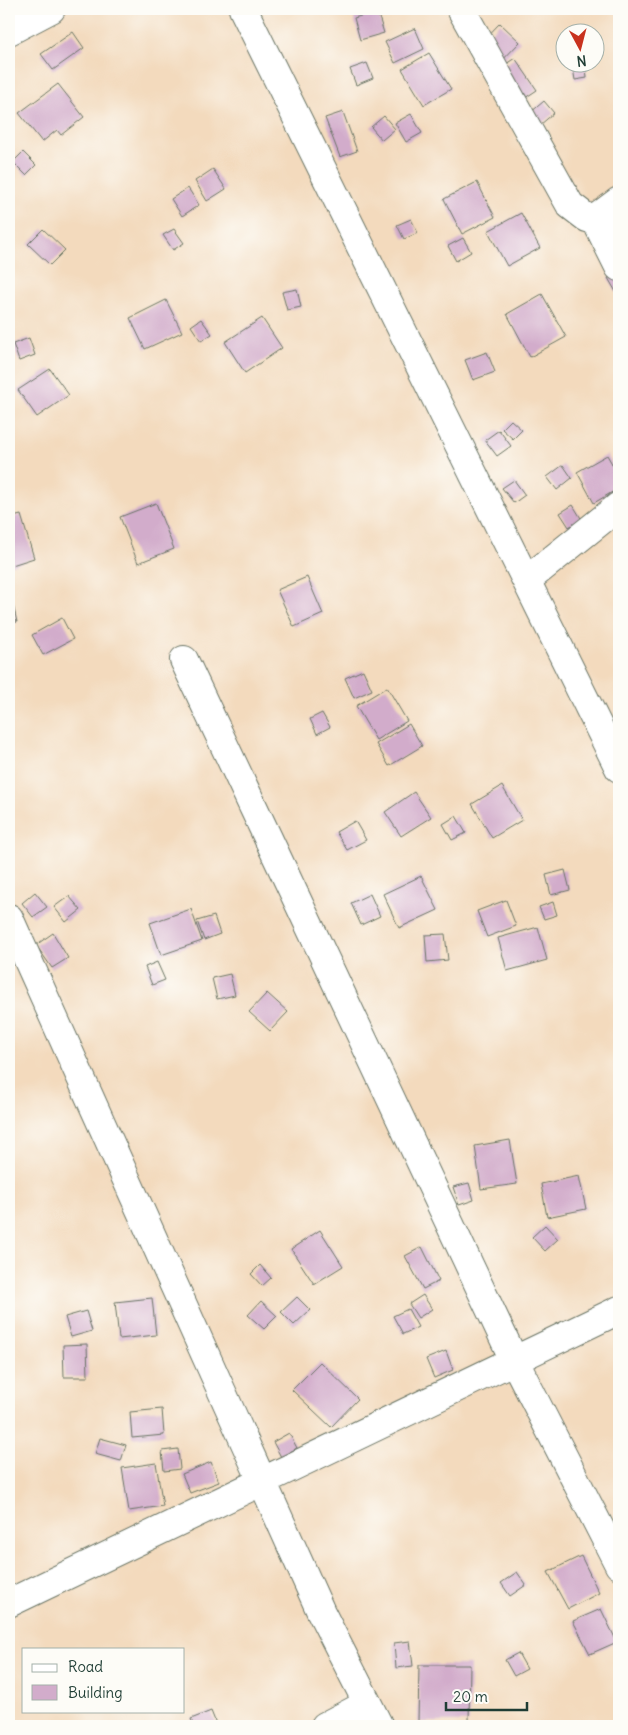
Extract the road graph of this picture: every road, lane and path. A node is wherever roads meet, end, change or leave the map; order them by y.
1 (51, 9) edge
2 (243, 9) edge
3 (461, 9) edge
4 (9, 31) edge
5 (619, 201) edge
6 (595, 219) junction
7 (619, 268) edge
8 (619, 506) edge
9 (526, 580) junction
10 (184, 660) dead end
11 (619, 768) edge
12 (9, 918) edge
13 (619, 1310) edge
14 (514, 1360) junction
15 (262, 1480) junction
16 (619, 1565) edge
17 (9, 1603) edge
18 (373, 1715) edge
19 (325, 1726) edge

1 - 4 street
2 - 9 street
3 - 6 street
5 - 6 street
6 - 7 street
8 - 9 street
9 - 11 street
10 - 14 street
12 - 15 street
13 - 14 street
14 - 15 street
14 - 16 street
15 - 17 street
15 - 18 street
18 - 19 street

